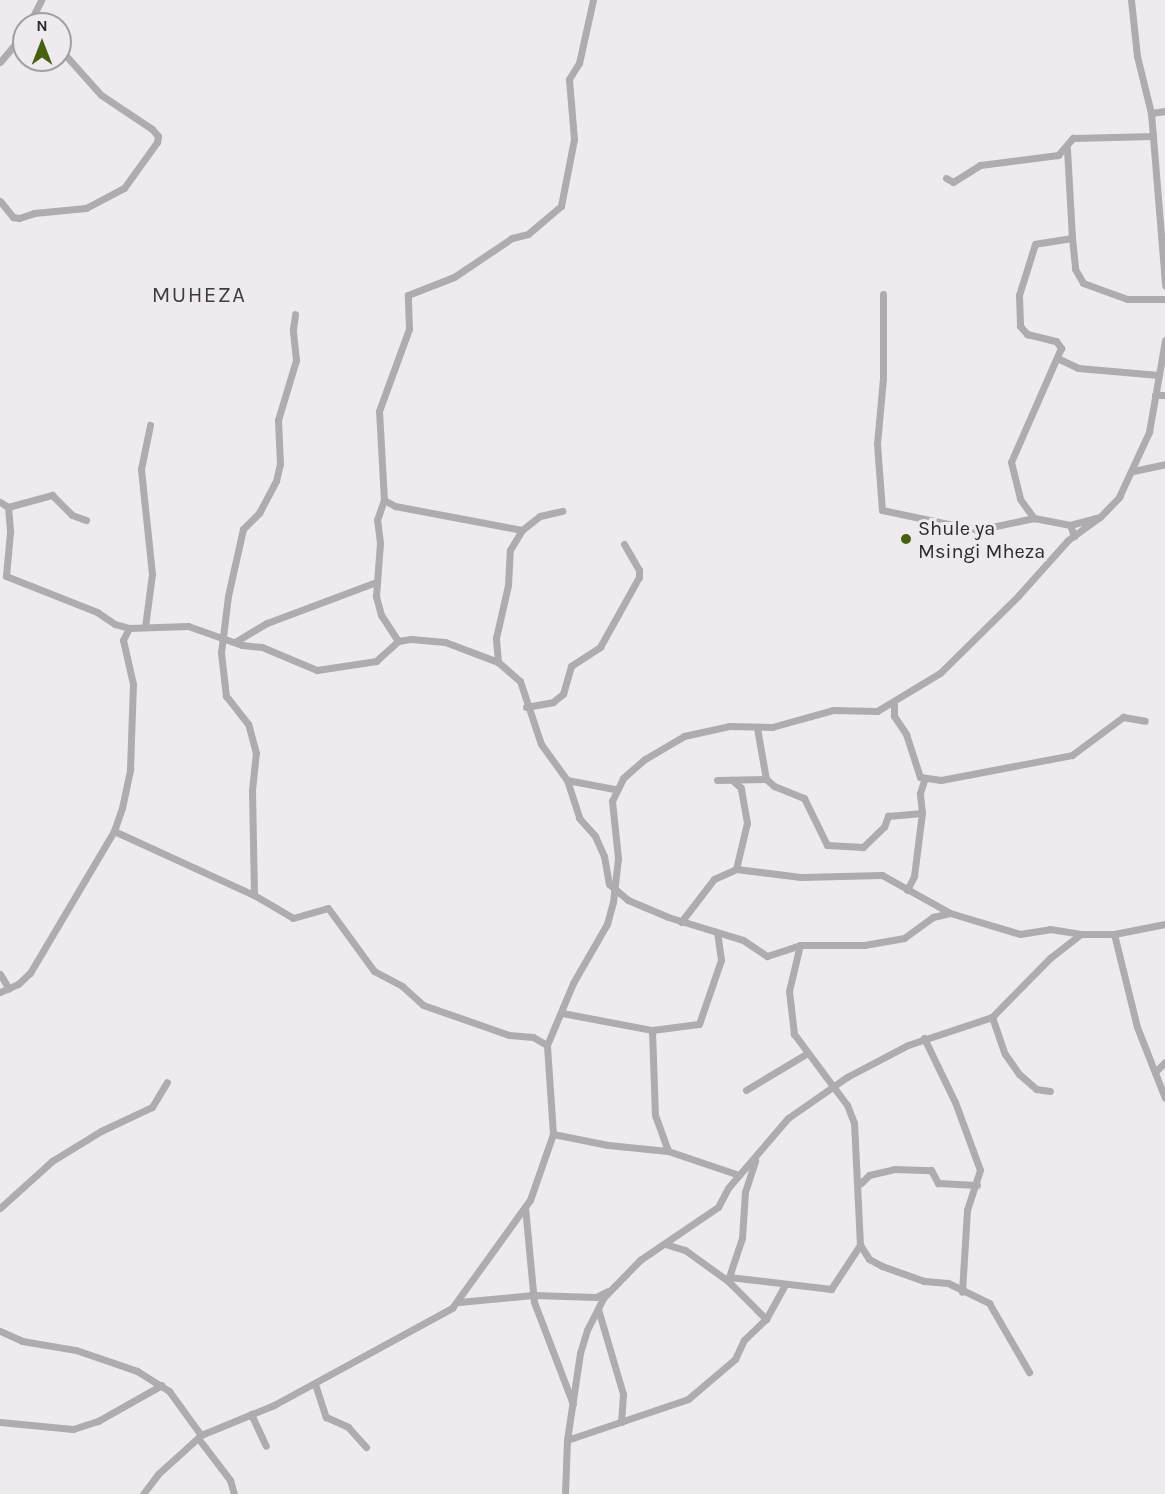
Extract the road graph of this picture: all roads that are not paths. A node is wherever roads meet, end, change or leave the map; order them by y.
1 (593, 0) edge
2 (1131, 0) edge
3 (12, 48) edge
4 (0, 62) edge
5 (72, 62) edge
6 (1165, 111) edge
7 (1151, 113) junction
8 (1153, 136) junction
9 (1067, 149) junction
10 (945, 178) dead end
11 (0, 201) edge
12 (1072, 238) junction
13 (1164, 268) edge
14 (1165, 285) edge
15 (883, 294) dead end
16 (1165, 299) edge
17 (295, 314) dead end
18 (1165, 340) edge
19 (1057, 358) junction
20 (1159, 375) junction
21 (1155, 395) junction
22 (1165, 395) edge
23 (150, 425) dead end
24 (1165, 464) edge
25 (1133, 471) junction
26 (384, 500) junction
27 (0, 502) edge
28 (8, 507) junction
29 (562, 511) dead end
30 (1100, 517) junction
31 (1034, 518) junction
32 (86, 520) dead end
33 (1070, 525) junction
34 (522, 530) junction
35 (1074, 536) junction
36 (624, 544) dead end
37 (376, 582) junction
38 (145, 627) junction
39 (129, 628) junction
40 (224, 638) junction
41 (399, 641) junction
42 (235, 642) junction
43 (498, 663) junction
44 (894, 703) junction
45 (526, 707) junction
46 (1145, 721) dead end
47 (757, 728) junction
48 (925, 778) junction
49 (766, 779) junction
50 (567, 780) junction
51 (717, 780) dead end
52 (732, 780) junction
53 (614, 789) junction
54 (922, 813) junction
55 (114, 831) junction
56 (736, 869) junction
57 (614, 889) junction
58 (907, 890) junction
59 (254, 895) junction
60 (938, 906) junction
61 (950, 913) junction
62 (933, 917) junction
63 (681, 922) junction
64 (1165, 924) edge
65 (717, 933) junction
66 (1081, 934) junction
67 (1114, 934) junction
68 (800, 945) junction
69 (0, 974) edge
70 (9, 989) junction
71 (0, 992) edge
72 (562, 1013) junction
73 (992, 1017) junction
74 (652, 1030) junction
75 (924, 1038) junction
76 (547, 1045) junction
77 (806, 1054) junction
78 (1165, 1062) edge
79 (1155, 1072) junction
80 (167, 1082) dead end
81 (834, 1086) junction
82 (746, 1090) dead end
83 (1050, 1091) dead end
84 (1165, 1098) edge
85 (553, 1134) junction
86 (668, 1151) junction
87 (756, 1158) junction
88 (740, 1175) junction
89 (977, 1185) junction
90 (859, 1187) junction
91 (0, 1208) edge
92 (525, 1208) junction
93 (665, 1244) junction
94 (860, 1245) junction
95 (729, 1279) junction
96 (784, 1286) junction
97 (612, 1289) junction
98 (962, 1292) junction
99 (533, 1295) junction
100 (585, 1298) junction
101 (459, 1302) junction
102 (598, 1309) junction
103 (766, 1319) junction
104 (0, 1331) edge
105 (1029, 1372) dead end
106 (162, 1384) junction
107 (315, 1384) junction
108 (573, 1406) junction
109 (251, 1414) junction
110 (0, 1422) edge
111 (621, 1422) junction
112 (200, 1437) junction
113 (567, 1440) junction
114 (266, 1446) dead end
115 (366, 1447) dead end
116 (143, 1494) edge
117 (234, 1494) edge
118 (565, 1494) edge

1 - 26 street
2 - 7 street
3 - 4 street
5 - 11 street
6 - 7 street
7 - 8 street
8 - 9 street
8 - 13 street
9 - 10 street
9 - 12 street
12 - 16 street
12 - 19 street
13 - 14 street
15 - 31 street
17 - 40 street
18 - 20 street
19 - 20 street
19 - 31 street
20 - 21 street
21 - 22 street
21 - 25 street
23 - 38 street
24 - 25 street
25 - 30 street
26 - 34 street
26 - 37 street
27 - 28 street
28 - 32 street
28 - 39 street
29 - 34 street
30 - 33 street
30 - 35 street
31 - 33 street
33 - 35 street
34 - 43 street
35 - 44 street
36 - 45 street
37 - 41 street
37 - 42 street
38 - 39 street
38 - 40 street
39 - 55 street
40 - 42 street
40 - 59 street
41 - 42 street
41 - 43 street
43 - 45 street
44 - 47 street
44 - 48 street
45 - 50 street
46 - 48 street
47 - 49 street
47 - 53 street
48 - 54 street
49 - 52 street
49 - 54 street
50 - 53 street
50 - 57 street
51 - 52 street
52 - 56 street
53 - 57 street
54 - 58 street
55 - 59 street
55 - 70 street
56 - 58 street
56 - 63 street
57 - 63 street
57 - 72 street
58 - 60 street
59 - 76 street
60 - 61 street
60 - 62 street
61 - 62 street
61 - 66 street
62 - 68 street
63 - 65 street
64 - 67 street
65 - 68 street
65 - 74 street
66 - 67 street
66 - 73 street
67 - 79 street
68 - 77 street
69 - 70 street
70 - 71 street
72 - 74 street
72 - 76 street
73 - 75 street
73 - 83 street
74 - 86 street
75 - 81 street
75 - 89 street
76 - 85 street
77 - 81 street
77 - 82 street
78 - 79 street
79 - 84 street
80 - 91 street
81 - 87 street
81 - 90 street
85 - 86 street
85 - 92 street
86 - 88 street
87 - 88 street
87 - 95 street
88 - 93 street
89 - 90 street
89 - 98 street
90 - 94 street
92 - 99 street
92 - 101 street
93 - 95 street
93 - 97 street
94 - 96 street
94 - 98 street
95 - 96 street
95 - 103 street
96 - 103 street
97 - 100 street
97 - 102 street
98 - 105 street
99 - 100 street
99 - 101 street
99 - 108 street
100 - 102 street
101 - 107 street
102 - 108 street
102 - 111 street
103 - 111 street
104 - 106 street
106 - 110 street
106 - 112 street
107 - 109 street
107 - 115 street
108 - 113 street
109 - 112 street
109 - 114 street
111 - 113 street
112 - 116 street
112 - 117 street
113 - 118 street

